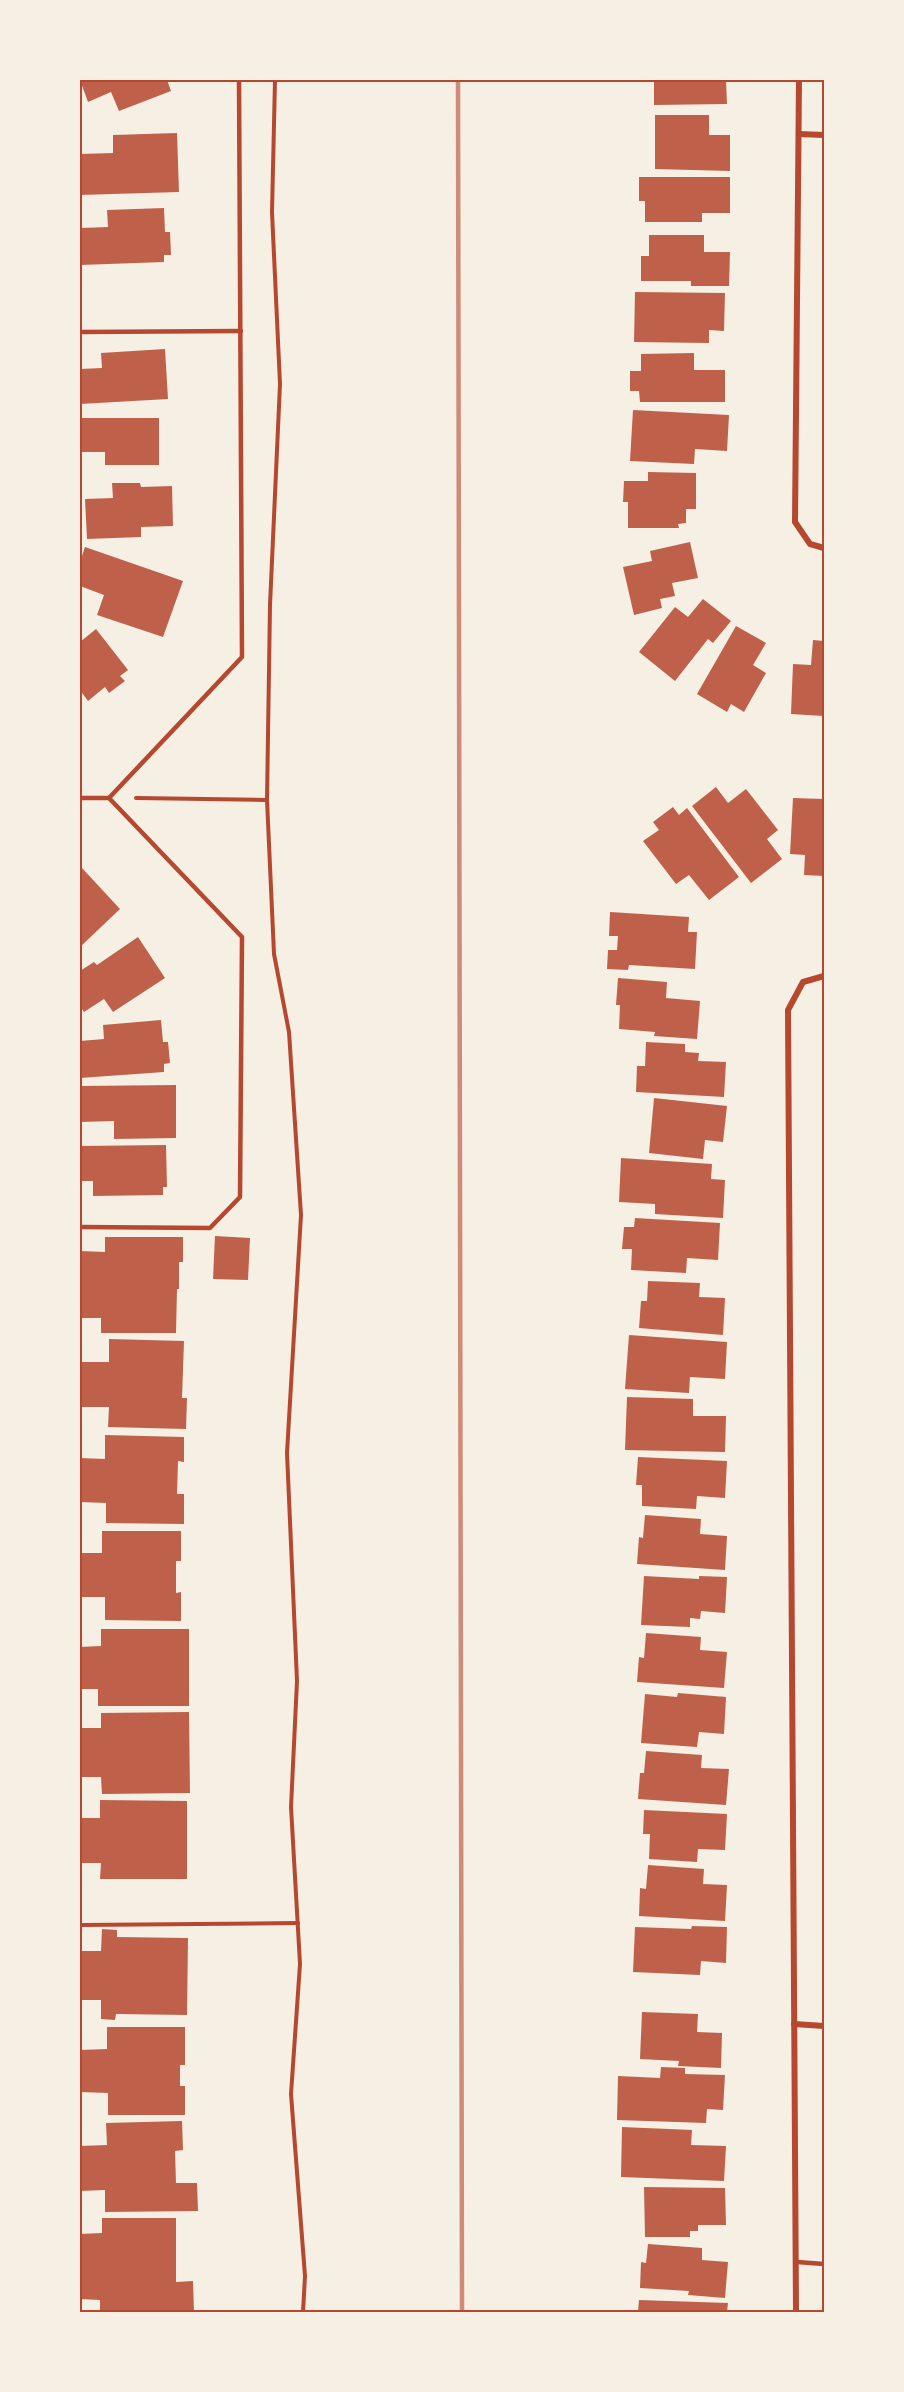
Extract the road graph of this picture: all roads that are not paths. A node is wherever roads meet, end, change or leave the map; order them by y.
1 (239, 80) edge
2 (799, 80) edge
3 (799, 134) junction
4 (825, 135) edge
5 (241, 331) junction
6 (80, 332) edge
7 (825, 548) edge
8 (80, 798) edge
9 (109, 798) junction
10 (825, 976) edge
11 (80, 1227) edge
12 (794, 2024) junction
13 (825, 2026) edge
14 (797, 2262) junction
15 (825, 2264) edge
16 (796, 2313) edge

1 - 5 lane
2 - 3 street
3 - 4 street
3 - 7 street
5 - 6 lane
5 - 9 lane
8 - 9 lane
9 - 11 lane
10 - 12 street
12 - 13 street
12 - 14 street
14 - 15 lane
14 - 16 street

